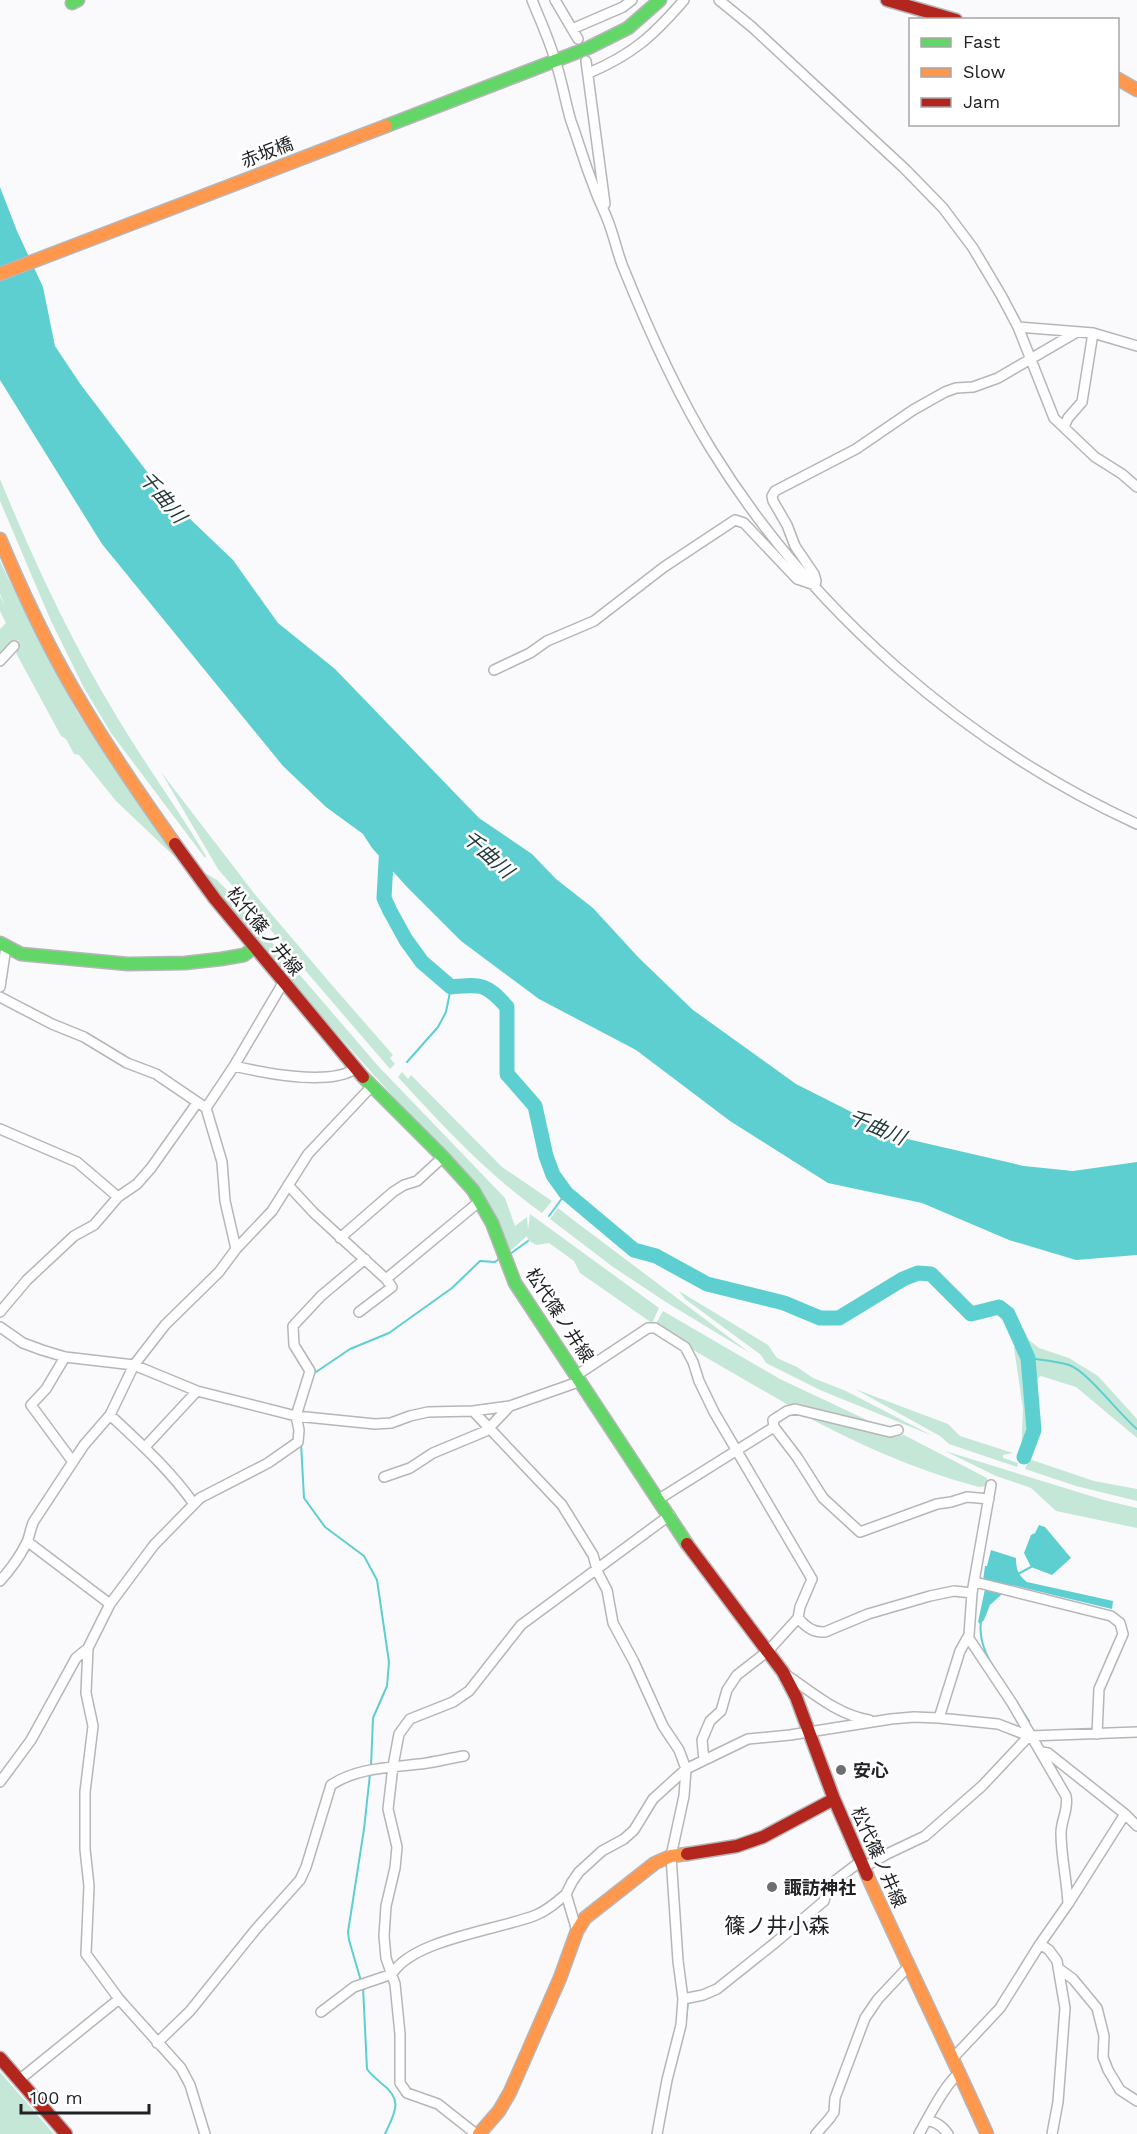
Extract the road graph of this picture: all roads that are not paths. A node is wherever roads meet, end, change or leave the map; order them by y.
1 (532, 0) edge
2 (555, 0) edge
3 (632, 0) edge
4 (660, 0) edge
5 (684, 0) edge
6 (719, 0) edge
7 (887, 0) edge
8 (949, 18) edge
9 (572, 29) junction
10 (578, 39) dead end
11 (586, 61) dead end
12 (551, 63) junction
13 (589, 73) junction
14 (1119, 81) edge
15 (1137, 90) edge
16 (608, 221) junction
17 (0, 274) edge
18 (1018, 327) junction
19 (1075, 333) junction
20 (1093, 333) junction
21 (1137, 346) edge
22 (1032, 360) junction
23 (1064, 427) junction
24 (1137, 487) edge
25 (0, 539) edge
26 (814, 585) junction
27 (15, 646) dead end
28 (0, 661) edge
29 (495, 670) dead end
30 (1137, 824) edge
31 (3, 945) edge
32 (255, 947) junction
33 (284, 983) junction
34 (0, 987) edge
35 (0, 997) edge
36 (234, 1066) junction
37 (355, 1069) junction
38 (371, 1087) junction
39 (202, 1106) junction
40 (0, 1129) edge
41 (443, 1158) junction
42 (288, 1185) junction
43 (118, 1197) junction
44 (480, 1201) junction
45 (340, 1238) junction
46 (236, 1249) junction
47 (365, 1259) junction
48 (386, 1279) junction
49 (0, 1312) edge
50 (359, 1312) dead end
51 (1, 1329) edge
52 (65, 1357) junction
53 (134, 1365) junction
54 (579, 1378) junction
55 (197, 1391) junction
56 (510, 1406) junction
57 (472, 1411) junction
58 (110, 1414) junction
59 (296, 1416) junction
60 (774, 1427) junction
61 (490, 1429) junction
62 (898, 1430) dead end
63 (145, 1448) junction
64 (736, 1450) junction
65 (73, 1462) junction
66 (384, 1476) dead end
67 (991, 1485) dead end
68 (659, 1498) junction
69 (989, 1498) junction
70 (194, 1504) junction
71 (670, 1515) junction
72 (28, 1542) junction
73 (596, 1567) junction
74 (0, 1581) edge
75 (978, 1583) junction
76 (972, 1593) junction
77 (110, 1604) junction
78 (798, 1618) junction
79 (968, 1637) junction
80 (88, 1648) junction
81 (768, 1651) junction
82 (783, 1672) junction
83 (939, 1718) junction
84 (876, 1721) junction
85 (808, 1731) junction
86 (1137, 1732) edge
87 (1097, 1734) junction
88 (1029, 1736) junction
89 (1041, 1752) junction
90 (464, 1756) dead end
91 (704, 1760) junction
92 (393, 1766) junction
93 (686, 1769) junction
94 (0, 1782) edge
95 (834, 1799) junction
96 (1125, 1814) junction
97 (1137, 1826) edge
98 (671, 1856) junction
99 (862, 1864) junction
100 (566, 1894) junction
101 (1068, 1904) junction
102 (577, 1931) junction
103 (1040, 1944) junction
104 (908, 1967) junction
105 (1059, 1968) junction
106 (392, 1974) junction
107 (119, 1999) junction
108 (683, 1999) junction
109 (321, 2012) dead end
110 (157, 2043) junction
111 (0, 2058) edge
112 (953, 2058) junction
113 (960, 2073) junction
114 (19, 2080) junction
115 (1137, 2101) edge
116 (927, 2121) junction
117 (66, 2134) edge
118 (205, 2134) edge
119 (477, 2134) edge
120 (657, 2134) edge
121 (816, 2134) edge
122 (919, 2134) edge
123 (948, 2134) edge
124 (987, 2134) edge
125 (1052, 2134) edge

1 - 12 street
2 - 9 street
3 - 9 street
4 - 12 main road
5 - 13 street
6 - 18 street
7 - 8 main road
9 - 10 street
11 - 13 street
12 - 16 street
12 - 17 main road, 赤坂橋
13 - 16 street
14 - 15 main road
16 - 26 street
18 - 19 street
18 - 22 street
19 - 20 street
19 - 22 street
20 - 21 street
20 - 23 street
22 - 23 street
22 - 26 street
23 - 24 street
25 - 32 main road, 松代篠ノ井線
26 - 29 street
26 - 30 street
27 - 28 street
31 - 32 main road
31 - 34 street
32 - 33 main road, 松代篠ノ井線
33 - 36 street
33 - 37 main road, 松代篠ノ井線
35 - 39 street
36 - 37 street
36 - 39 street
37 - 38 main road, 松代篠ノ井線
38 - 41 main road, 松代篠ノ井線
38 - 42 street
39 - 43 street
39 - 46 street
40 - 43 street
41 - 44 main road, 松代篠ノ井線
41 - 45 street
42 - 45 street
42 - 46 street
43 - 49 street
44 - 48 street
44 - 54 main road, 松代篠ノ井線
45 - 47 street
46 - 53 street
47 - 48 street
47 - 59 street
48 - 50 street
51 - 52 street
52 - 53 street
52 - 65 street
53 - 55 street
53 - 58 street
54 - 56 street
54 - 64 street
54 - 68 main road, 松代篠ノ井線
55 - 59 street
55 - 63 street
56 - 57 street
56 - 61 street
57 - 59 street
57 - 61 street
58 - 63 street
58 - 65 street
59 - 70 street
60 - 62 street
60 - 64 street
60 - 69 street
61 - 66 street
61 - 73 street
63 - 70 street
64 - 68 street
64 - 78 street
65 - 72 street
67 - 69 street
68 - 71 main road, 松代篠ノ井線
69 - 75 street
70 - 77 street
71 - 73 street
71 - 81 main road, 松代篠ノ井線
72 - 74 street
72 - 77 street
73 - 92 street
73 - 93 street
75 - 76 street
75 - 87 street
76 - 78 street
76 - 79 street
77 - 80 street
78 - 81 street
79 - 83 street
79 - 88 street
80 - 94 street
80 - 107 street
81 - 82 main road, 松代篠ノ井線
81 - 91 street
82 - 84 street
82 - 85 main road, 松代篠ノ井線
83 - 84 street
83 - 88 street
84 - 85 street
85 - 91 street
85 - 95 main road, 松代篠ノ井線
86 - 87 street
87 - 88 street
88 - 89 street
88 - 99 street
89 - 96 street
89 - 101 street
90 - 92 street
91 - 93 street
92 - 106 street
92 - 110 street
93 - 98 street
93 - 100 street
95 - 98 main road
95 - 99 main road, 松代篠ノ井線
96 - 97 street
96 - 101 street
98 - 102 main road
98 - 108 street
99 - 104 main road, 松代篠ノ井線
99 - 108 street
100 - 102 street
100 - 106 street
101 - 103 street
102 - 119 main road
103 - 105 street
103 - 112 street
104 - 112 main road, 松代篠ノ井線
104 - 121 street
105 - 115 street
105 - 125 street
106 - 109 street
106 - 119 street
107 - 110 street
107 - 114 street
108 - 120 street
110 - 118 street
111 - 114 main road
112 - 113 main road, 松代篠ノ井線
113 - 116 street
113 - 124 main road, 松代篠ノ井線
114 - 117 main road
116 - 122 street
116 - 123 street

